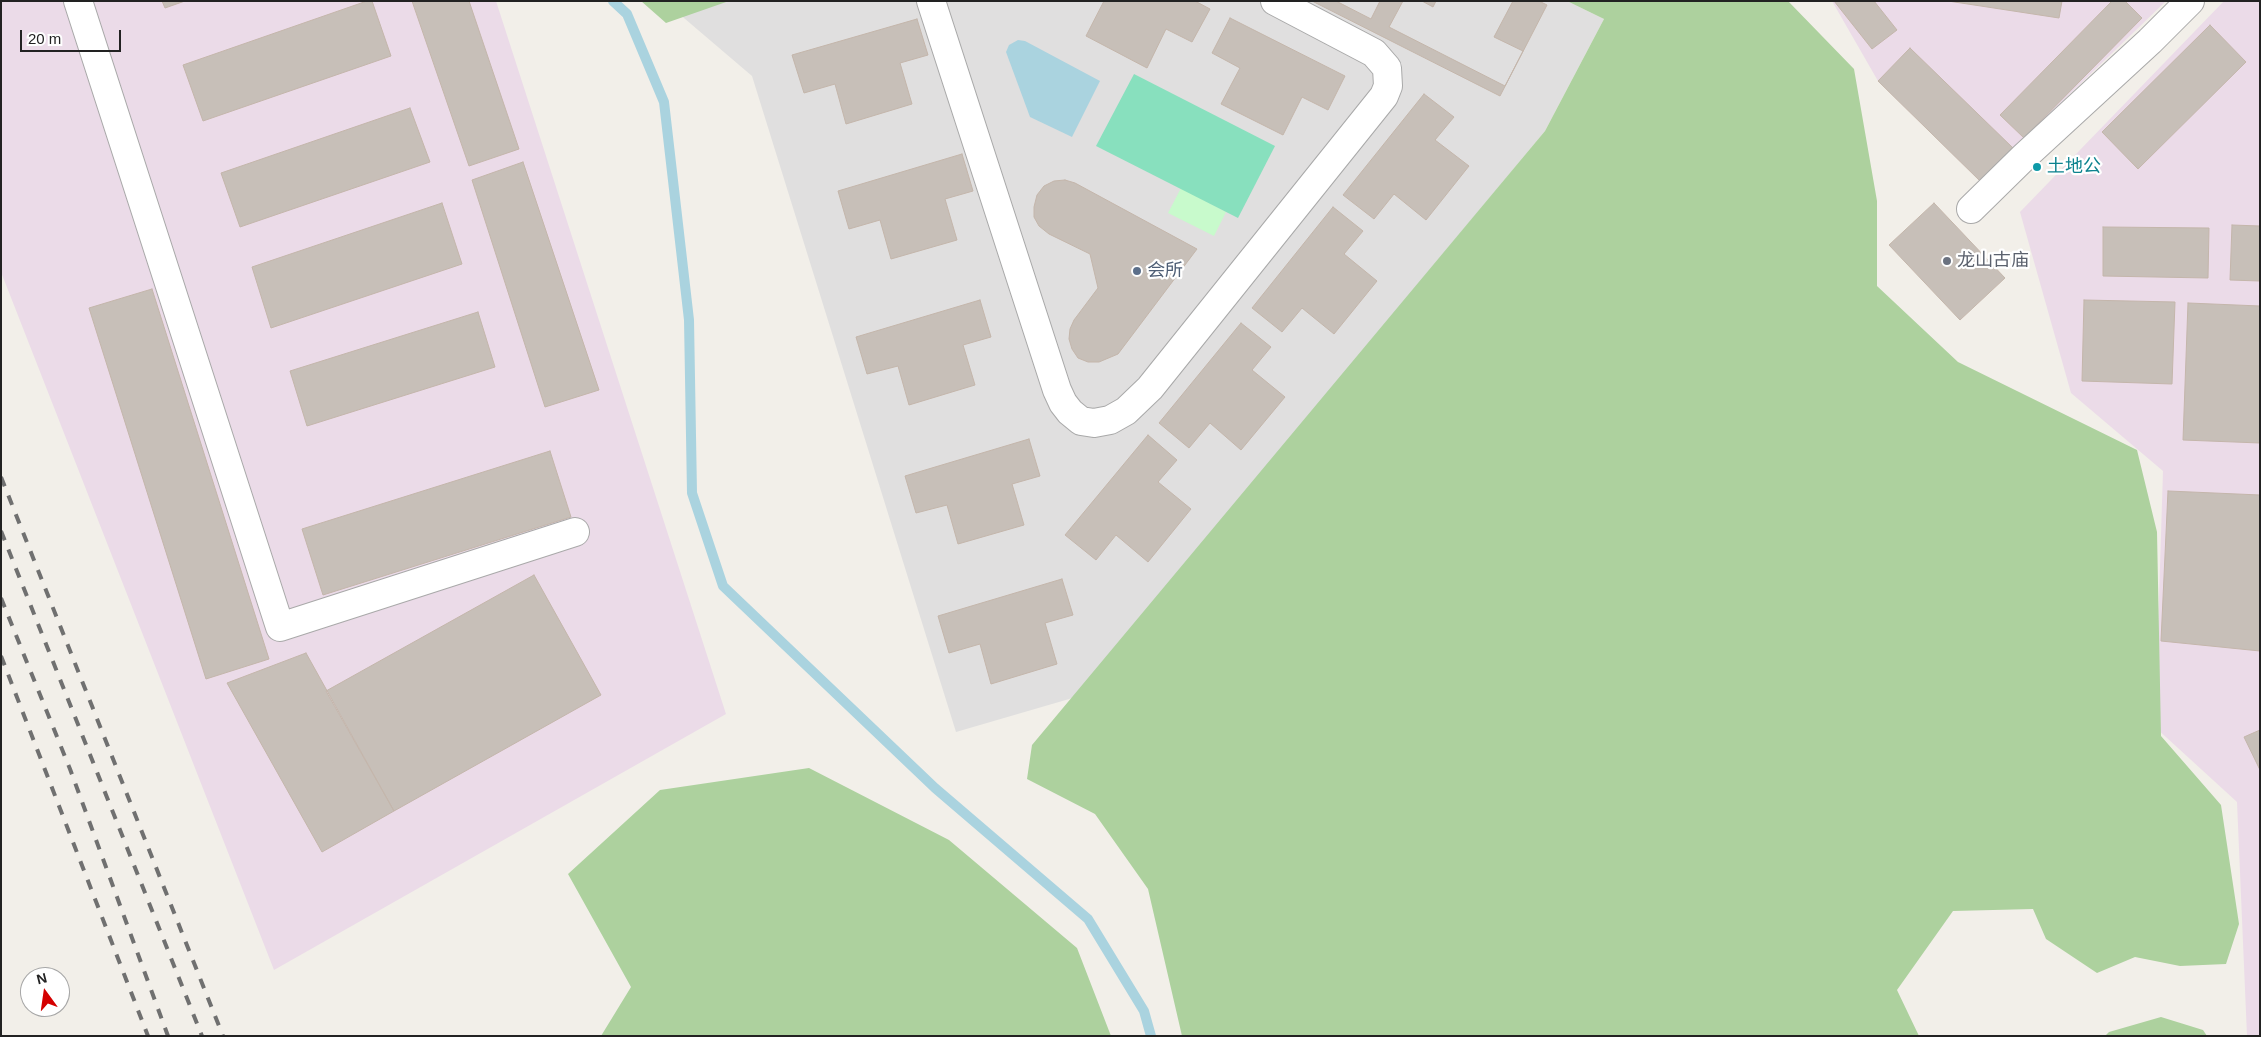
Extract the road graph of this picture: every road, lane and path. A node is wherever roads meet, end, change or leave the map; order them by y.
1 (78, 1) edge
2 (931, 1) edge
3 (1276, 1) edge
4 (2190, 1) edge
5 (1971, 209) dead end
6 (575, 532) dead end

1 - 6 lane
2 - 3 lane
4 - 5 lane

